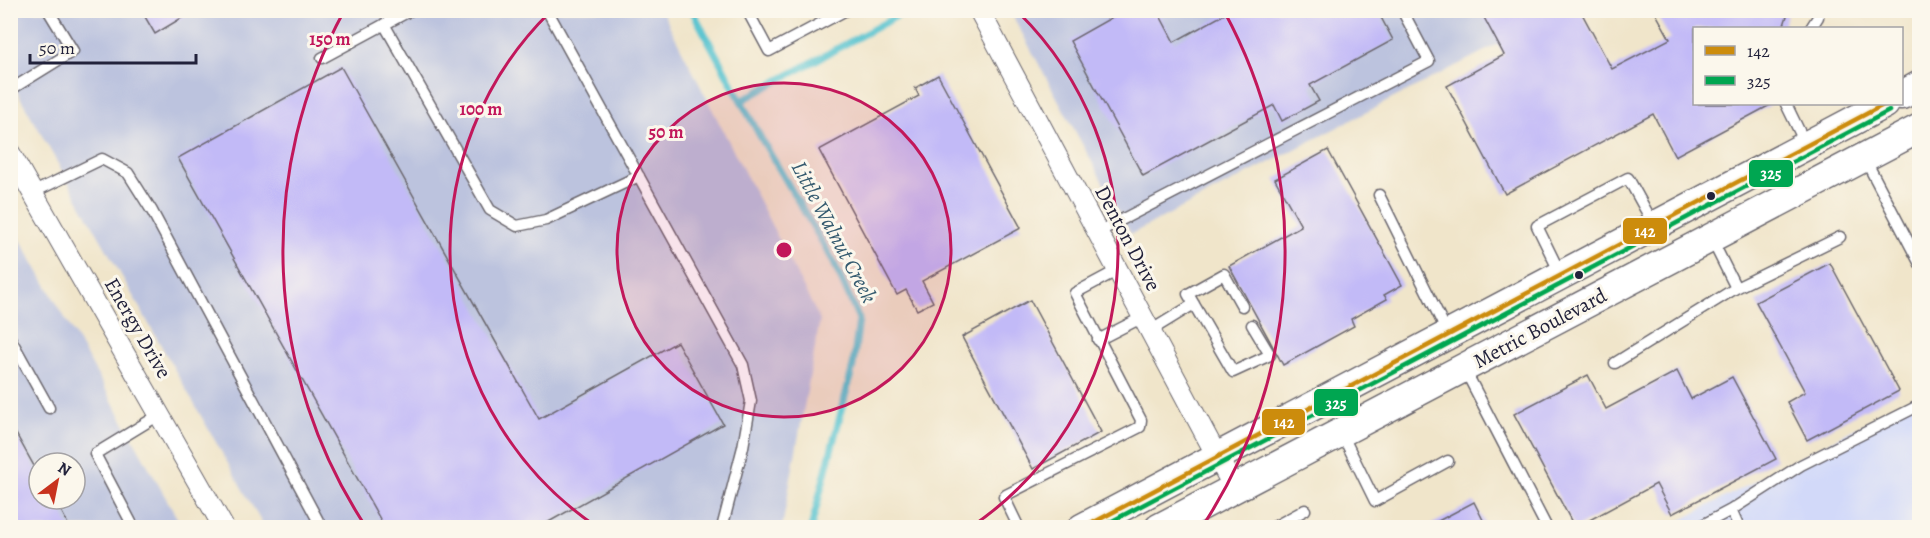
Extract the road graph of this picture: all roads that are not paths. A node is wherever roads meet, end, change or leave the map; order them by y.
1 (48, 10) edge
2 (411, 10) edge
3 (547, 10) edge
4 (747, 10) edge
5 (846, 10) edge
6 (979, 10) edge
7 (1402, 10) edge
8 (1818, 17) dead end
9 (384, 24) junction
10 (1812, 27) edge
11 (322, 58) dead end
12 (1920, 85) edge
13 (10, 90) edge
14 (1903, 94) edge
15 (1786, 105) edge
16 (1883, 105) edge
17 (1920, 128) edge
18 (1806, 146) junction
19 (10, 153) edge
20 (1864, 156) junction
21 (639, 176) junction
22 (34, 192) junction
23 (1379, 195) dead end
24 (1654, 225) junction
25 (1098, 232) junction
26 (1711, 237) junction
27 (1840, 237) dead end
28 (1920, 264) edge
29 (1118, 270) junction
30 (1561, 275) junction
31 (1736, 288) junction
32 (1194, 304) junction
33 (1242, 306) dead end
34 (1147, 324) junction
35 (1252, 325) dead end
36 (1449, 334) junction
37 (10, 338) edge
38 (1098, 340) junction
39 (1615, 363) dead end
40 (1464, 368) junction
41 (1920, 405) edge
42 (49, 408) dead end
43 (159, 415) junction
44 (1341, 432) junction
45 (1217, 456) junction
46 (1448, 461) dead end
47 (1234, 488) junction
48 (1305, 510) dead end
49 (1731, 510) junction
50 (1164, 527) edge
51 (134, 528) edge
52 (224, 528) edge
53 (322, 528) edge
54 (722, 528) edge
55 (1019, 528) edge
56 (1082, 528) edge
57 (1272, 528) edge
58 (1546, 528) edge
59 (1697, 528) edge
60 (1739, 528) edge

1 - 13 lane
2 - 9 lane
3 - 21 lane
4 - 5 lane
6 - 25 street, Denton Drive
7 - 25 lane
8 - 10 lane
9 - 11 lane
9 - 21 lane
12 - 14 main road
15 - 18 lane
16 - 18 main road, Metric Boulevard
17 - 20 main road, Metric Boulevard
18 - 24 main road, Metric Boulevard
19 - 22 street, Energy Drive
20 - 26 main road, Metric Boulevard
20 - 28 lane
21 - 54 lane
22 - 43 street, Energy Drive
22 - 53 lane
23 - 36 lane
24 - 30 main road, Metric Boulevard
24 - 30 lane
25 - 29 street, Denton Drive
26 - 31 lane
26 - 40 main road, Metric Boulevard
27 - 31 lane
29 - 34 street, Denton Drive
29 - 38 lane
30 - 36 main road, Metric Boulevard
31 - 39 lane
32 - 33 lane
32 - 34 lane
32 - 35 lane
34 - 38 lane
34 - 45 street, Denton Drive
36 - 45 main road, Metric Boulevard
37 - 42 lane
38 - 55 lane
40 - 44 main road, Metric Boulevard
40 - 58 lane
41 - 49 lane
43 - 51 lane
43 - 52 street, Energy Drive
44 - 46 lane
44 - 47 main road, Metric Boulevard
45 - 47 street, Denton Drive
45 - 56 main road, Metric Boulevard
47 - 50 main road, Metric Boulevard
48 - 57 lane
49 - 59 lane
49 - 60 lane

